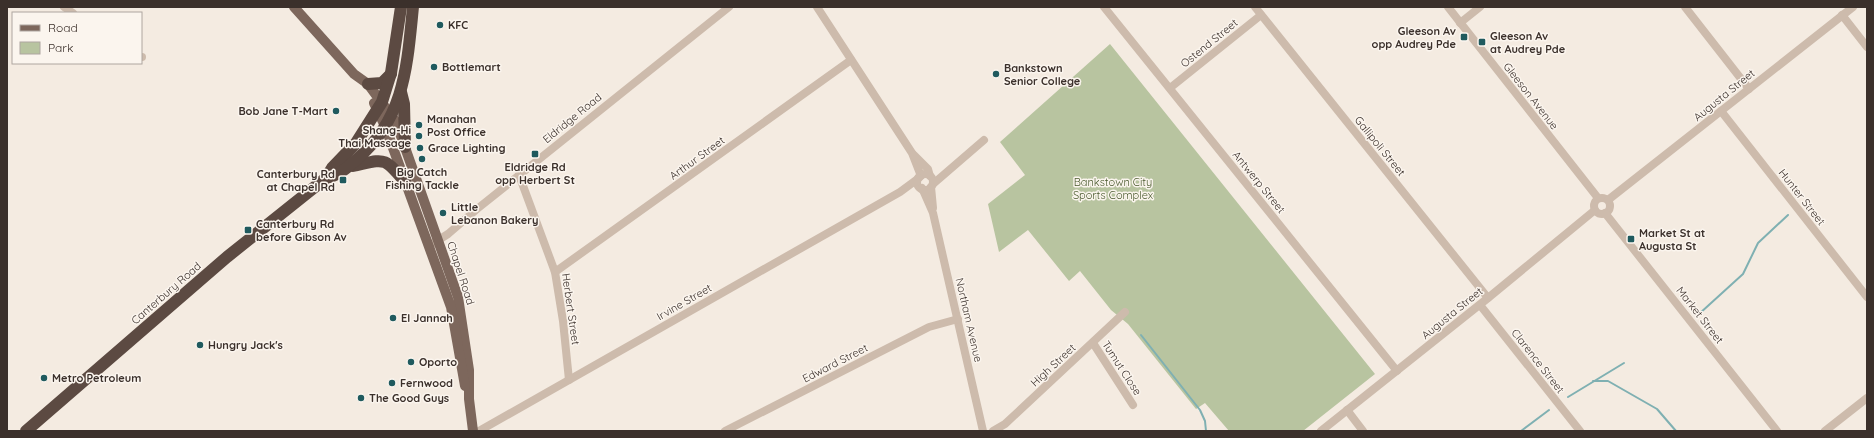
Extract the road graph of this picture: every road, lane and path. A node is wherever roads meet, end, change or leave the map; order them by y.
1 (294, 7) edge
2 (401, 7) edge
3 (413, 7) edge
4 (729, 7) edge
5 (817, 7) edge
6 (1104, 7) edge
7 (1255, 7) edge
8 (1448, 7) edge
9 (1480, 7) edge
10 (1685, 7) edge
11 (1853, 7) edge
12 (1261, 15) junction
13 (1842, 15) junction
14 (1460, 23) junction
15 (1867, 47) edge
16 (851, 60) junction
17 (391, 73) junction
18 (354, 74) junction
19 (368, 84) junction
20 (1170, 88) junction
21 (1750, 88) junction
22 (400, 89) junction
23 (380, 105) junction
24 (1720, 111) junction
25 (391, 115) junction
26 (385, 126) junction
27 (984, 140) dead end
28 (405, 147) junction
29 (912, 153) junction
30 (348, 167) junction
31 (519, 175) junction
32 (920, 177) junction
33 (326, 178) junction
34 (931, 181) junction
35 (406, 183) junction
36 (921, 188) junction
37 (900, 192) junction
38 (1598, 198) junction
39 (1608, 200) junction
40 (1595, 210) junction
41 (933, 213) junction
42 (1605, 213) junction
43 (433, 243) junction
44 (555, 272) junction
45 (1867, 297) edge
46 (1488, 298) junction
47 (1480, 305) junction
48 (1125, 312) dead end
49 (958, 319) junction
50 (1093, 343) junction
51 (1397, 371) junction
52 (569, 380) junction
53 (1867, 398) edge
54 (1133, 405) dead end
55 (1347, 410) junction
56 (26, 431) edge
57 (473, 431) edge
58 (479, 431) edge
59 (725, 431) edge
60 (983, 431) edge
61 (993, 431) edge
62 (1321, 431) edge
63 (1363, 431) edge
64 (1580, 431) edge
65 (1777, 431) edge
66 (1825, 431) edge

1 - 18 main road
2 - 17 highway, Canterbury Road
3 - 22 highway, Canterbury Road
4 - 31 street, Eldridge Road
5 - 16 street
6 - 20 street, Antwerp Street
7 - 12 street, Gallipoli Street
8 - 14 street, Gleeson Avenue
9 - 14 street
10 - 21 street
11 - 13 street, Augusta Street
12 - 20 street, Ostend Street
12 - 46 street, Gallipoli Street
13 - 15 street
13 - 21 street, Augusta Street
14 - 38 street, Gleeson Avenue
16 - 29 street
16 - 44 street, Arthur Street
17 - 19 highway
17 - 23 highway, Canterbury Road
18 - 19 main road
18 - 23 main road
19 - 23 main road
20 - 51 street, Antwerp Street
21 - 24 street, Augusta Street
22 - 25 highway, Canterbury Road
22 - 28 highway
23 - 25 main road, Chapel Road
23 - 26 main road, Chapel Road
23 - 33 highway, Canterbury Road
24 - 39 street, Augusta Street
24 - 45 street, Hunter Street
25 - 26 highway, Canterbury Road
25 - 28 main road, Chapel Road
26 - 30 highway, Canterbury Road
26 - 35 main road, Chapel Road
27 - 34 street
28 - 43 main road, Chapel Road
29 - 32 street
29 - 34 street
30 - 33 highway, Canterbury Road
30 - 35 highway
31 - 43 street, Eldridge Road
31 - 44 street, Herbert Street
32 - 34 street
32 - 36 street
32 - 37 street, Irvine Street
33 - 56 highway, Canterbury Road
34 - 36 street
34 - 41 street, Northam Avenue
35 - 43 main road, Chapel Road
36 - 37 street, Irvine Street
36 - 41 street, Northam Avenue
37 - 52 street, Irvine Street
38 - 39 street
38 - 40 street
39 - 42 street
40 - 42 street
40 - 46 street, Augusta Street
41 - 49 street, Northam Avenue
42 - 65 street, Market Street
43 - 57 main road, Chapel Road
44 - 52 street, Herbert Street
46 - 47 street, Augusta Street
47 - 51 street, Augusta Street
47 - 64 street, Clarence Street
48 - 50 street, High Street
49 - 59 street, Edward Street
49 - 60 street, Northam Avenue
50 - 54 street, Tumut Close
50 - 61 street, High Street
51 - 55 street, Augusta Street
52 - 58 street, Irvine Street
53 - 66 street
55 - 62 street, Augusta Street
55 - 63 street

